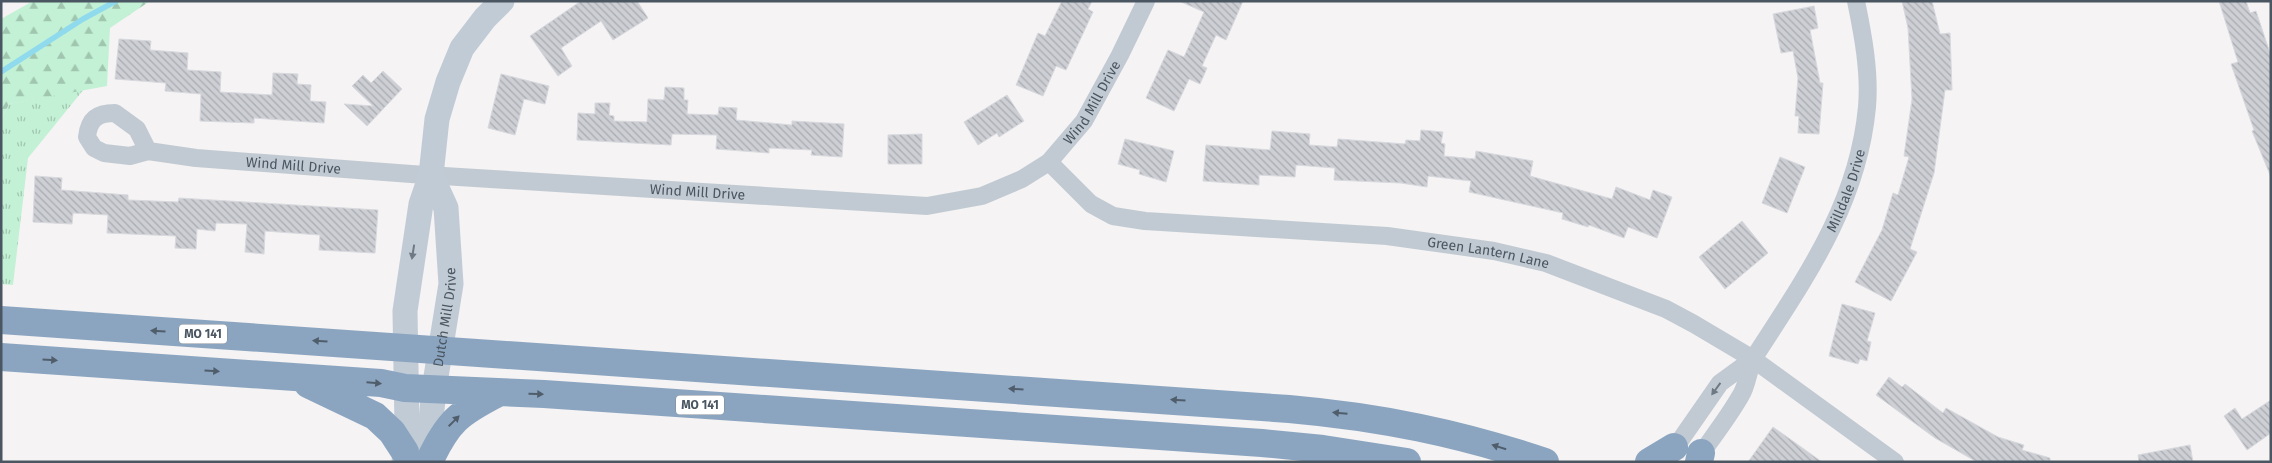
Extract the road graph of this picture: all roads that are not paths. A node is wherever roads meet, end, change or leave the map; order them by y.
1 (502, 1) edge
2 (1146, 1) edge
3 (1856, 1) edge
4 (148, 151) dead end
5 (1049, 162) junction
6 (432, 175) junction
7 (1, 320) edge
8 (404, 347) junction
9 (441, 350) junction
10 (1, 357) edge
11 (1754, 359) junction
12 (291, 376) junction
13 (405, 388) junction
14 (434, 389) junction
15 (498, 393) junction
16 (1687, 457) edge
17 (416, 459) edge
18 (1407, 462) edge
19 (1545, 462) edge
20 (1649, 462) edge
21 (1895, 462) edge

1 - 6 street, Dutch Mill Drive
2 - 5 street, Wind Mill Drive
3 - 11 street, Milldale Drive
4 - 6 street, Wind Mill Drive
5 - 6 street, Wind Mill Drive
5 - 11 street, Green Lantern Lane
6 -> 8 street, Dutch Mill Drive
6 - 9 street, Dutch Mill Drive
8 -> 7 highway, MO 141
8 - 9 highway, MO 141
8 - 13 street, Dutch Mill Drive
9 - 14 street, Dutch Mill Drive
19 -> 9 highway, MO 141
10 -> 12 highway, MO 141
11 - 16 street, Milldale Drive
11 -> 16 street, Milldale Drive
11 - 21 street, Green Lantern Lane
12 -> 13 highway, MO 141
12 - 17 highway
13 - 14 highway, MO 141
13 - 17 street, Dutch Mill Drive
14 - 15 highway, MO 141
14 - 17 street, Dutch Mill Drive
17 -> 15 highway
15 -> 18 highway, MO 141
16 - 20 highway

